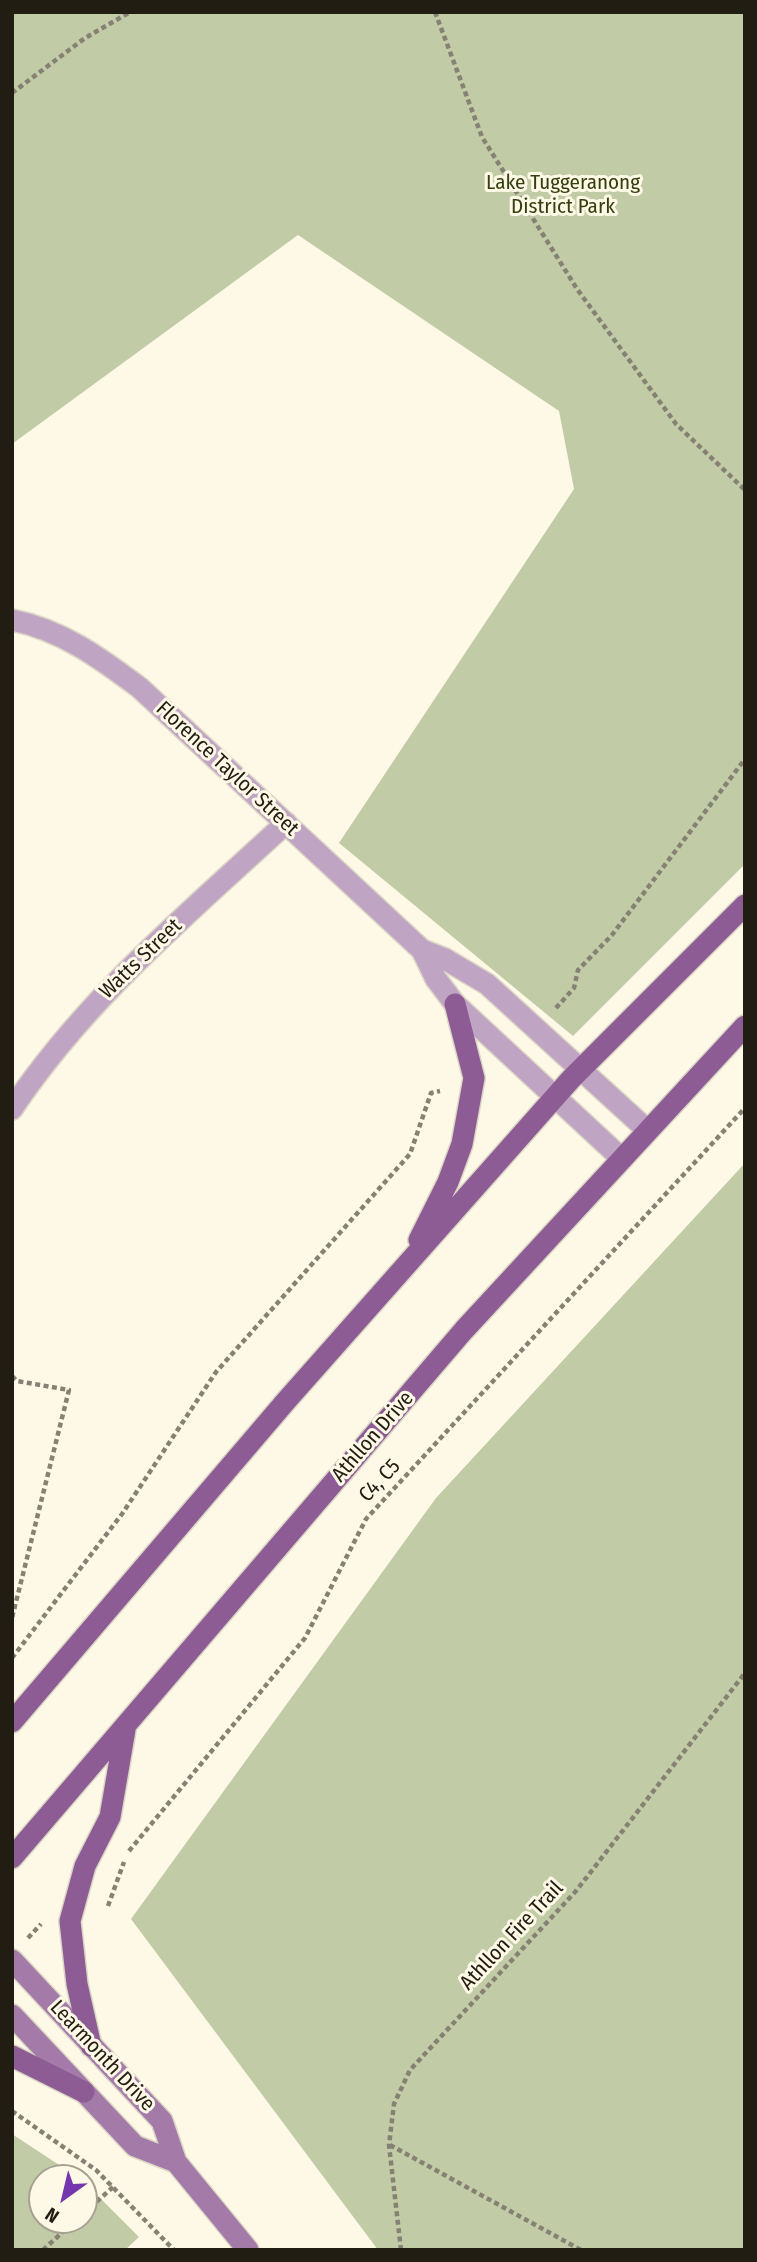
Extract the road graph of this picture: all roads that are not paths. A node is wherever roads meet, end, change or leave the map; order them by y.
1 (12, 620) edge
2 (286, 823) junction
3 (745, 905) edge
4 (422, 950) junction
5 (455, 1004) junction
6 (745, 1026) edge
7 (581, 1069) junction
8 (555, 1097) junction
9 (12, 1109) edge
10 (646, 1129) junction
11 (621, 1158) junction
12 (405, 1267) junction
13 (12, 1722) edge
14 (125, 1730) junction
15 (12, 1858) edge
16 (12, 1960) edge
17 (12, 2015) edge
18 (91, 2046) junction
19 (12, 2056) edge
20 (84, 2092) junction
21 (176, 2162) junction
22 (248, 2250) edge

1 - 2 street, Florence Taylor Street
2 - 4 street, Florence Taylor Street
2 - 9 street, Watts Street
3 - 7 main road
4 - 5 street, Florence Taylor Street
4 - 7 street, Florence Taylor Street
5 - 8 street, Florence Taylor Street
5 - 12 main road
6 - 10 main road, Athllon Drive
7 - 8 main road
7 - 10 street, Florence Taylor Street
8 - 11 street, Florence Taylor Street
8 - 12 main road
10 - 11 main road, Athllon Drive
11 - 14 main road, Athllon Drive
12 - 13 main road
14 - 15 main road, Athllon Drive
14 - 18 main road
16 - 18 street, Learmonth Drive
17 - 20 street, Learmonth Drive
18 - 21 street, Learmonth Drive
19 - 20 main road
20 - 21 street, Learmonth Drive
21 - 22 street, Learmonth Drive

